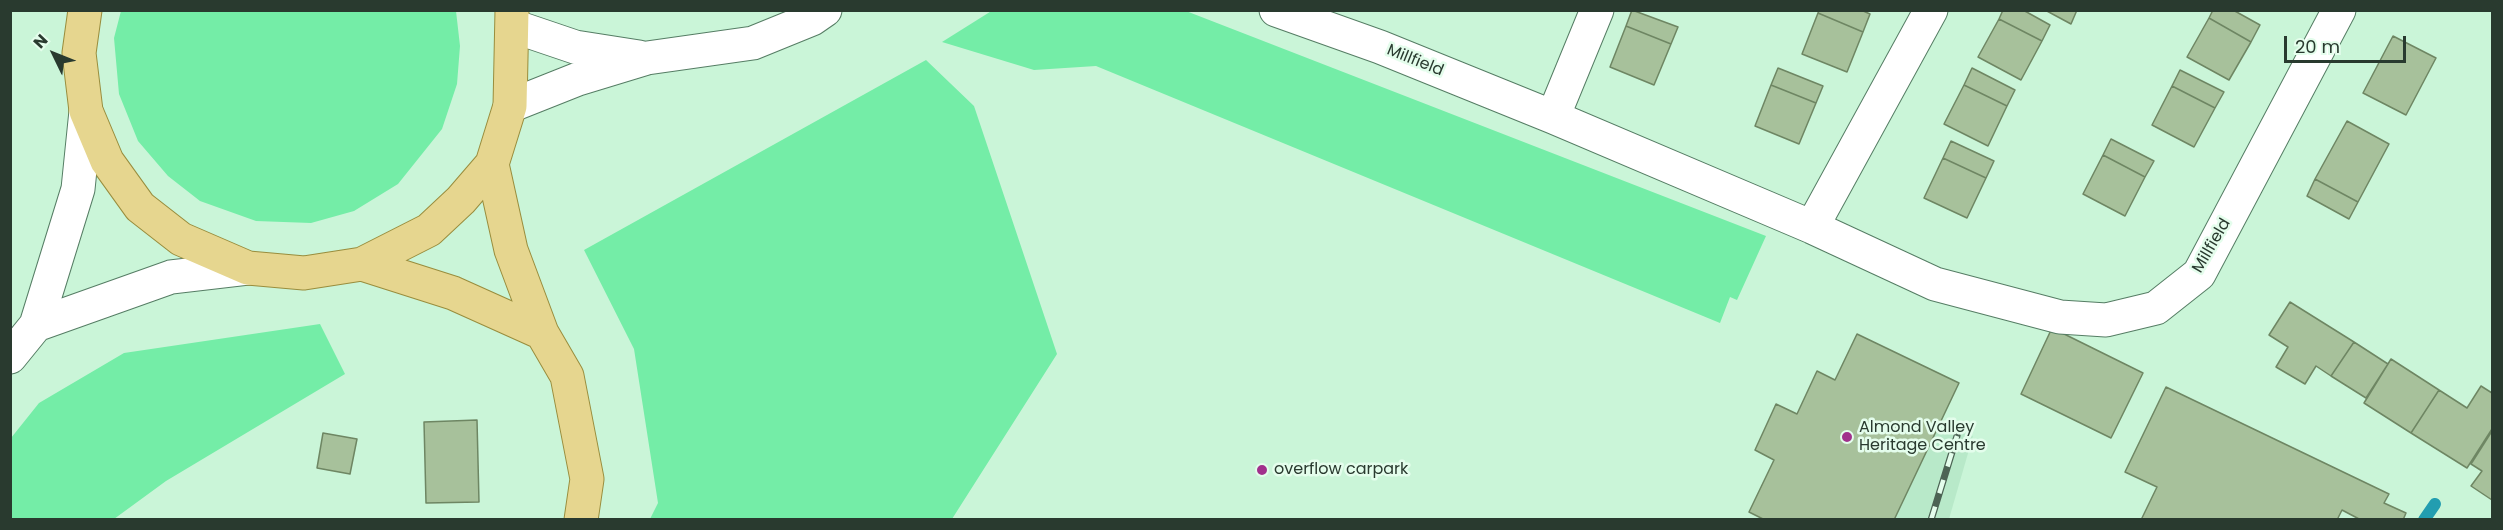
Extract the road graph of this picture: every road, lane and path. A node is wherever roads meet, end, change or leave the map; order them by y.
1 (85, 10) edge
2 (825, 10) edge
3 (1275, 10) edge
4 (1597, 10) edge
5 (1930, 10) edge
6 (2339, 10) edge
7 (512, 18) edge
8 (647, 58) junction
9 (510, 106) junction
10 (86, 111) junction
11 (1553, 117) junction
12 (492, 164) junction
13 (1812, 227) junction
14 (362, 264) junction
15 (248, 268) junction
16 (36, 325) junction
17 (542, 333) junction
18 (10, 357) edge
19 (581, 519) edge

1 - 10 main road
2 - 8 street
3 - 11 street, Millfield
4 - 11 street
5 - 13 street
6 - 13 street, Millfield
7 - 8 street
7 - 9 main road
8 - 9 street
9 - 12 main road
10 - 15 main road
10 - 16 street
11 - 13 street, Millfield
12 - 14 main road
12 - 17 main road
14 - 15 main road
14 - 17 main road
15 - 16 street
16 - 18 street
17 - 19 main road

